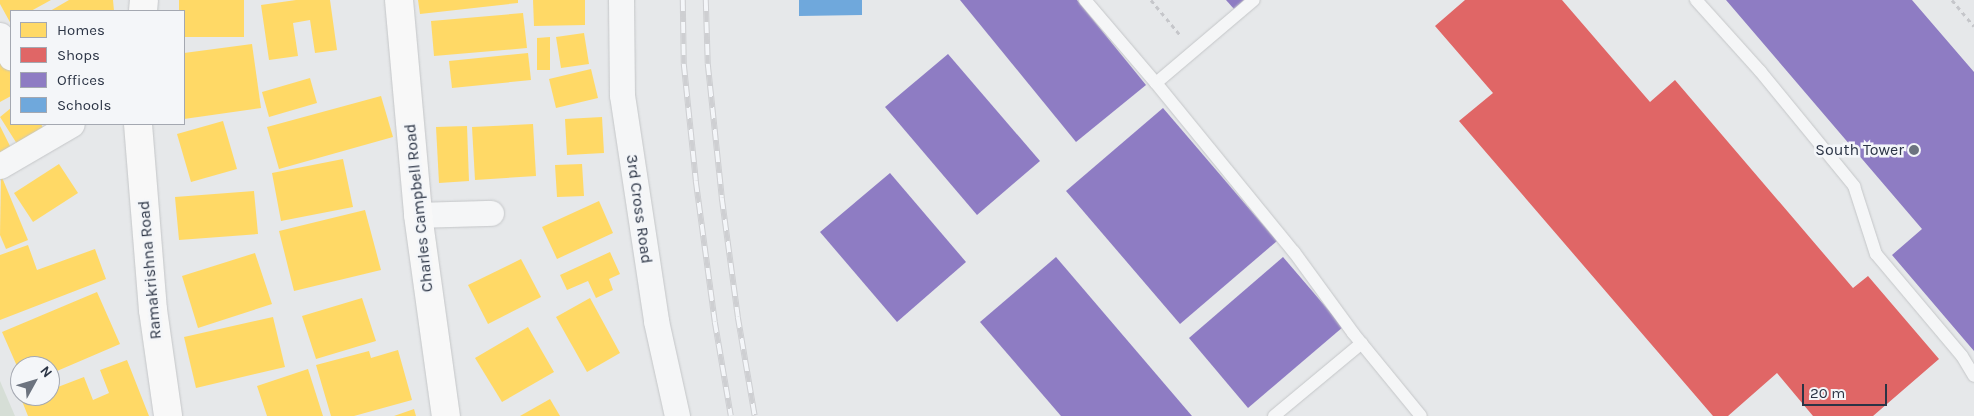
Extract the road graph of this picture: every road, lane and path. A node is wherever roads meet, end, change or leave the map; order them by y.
1 (399, 0) edge
2 (621, 0) edge
3 (1085, 0) edge
4 (1151, 0) edge
5 (1254, 0) edge
6 (1696, 0) edge
7 (1952, 0) edge
8 (1974, 26) edge
9 (1178, 32) dead end
10 (0, 35) edge
11 (10, 56) edge
12 (1156, 83) junction
13 (68, 125) edge
14 (138, 125) edge
15 (47, 131) edge
16 (0, 166) edge
17 (491, 213) dead end
18 (418, 215) junction
19 (1362, 343) junction
20 (1974, 376) edge
21 (168, 416) edge
22 (446, 416) edge
23 (677, 416) edge
24 (1274, 416) edge
25 (1421, 416) edge

1 - 18 street, Charles Campbell Road
2 - 23 street, 3rd Cross Road
3 - 12 lane
4 - 9 path
5 - 12 lane
6 - 20 lane
7 - 8 path
10 - 11 street
12 - 19 lane
13 - 15 street
14 - 21 street, Ramakrishna Road
15 - 16 street
17 - 18 street
18 - 22 street, Charles Campbell Road
19 - 24 lane
19 - 25 lane

